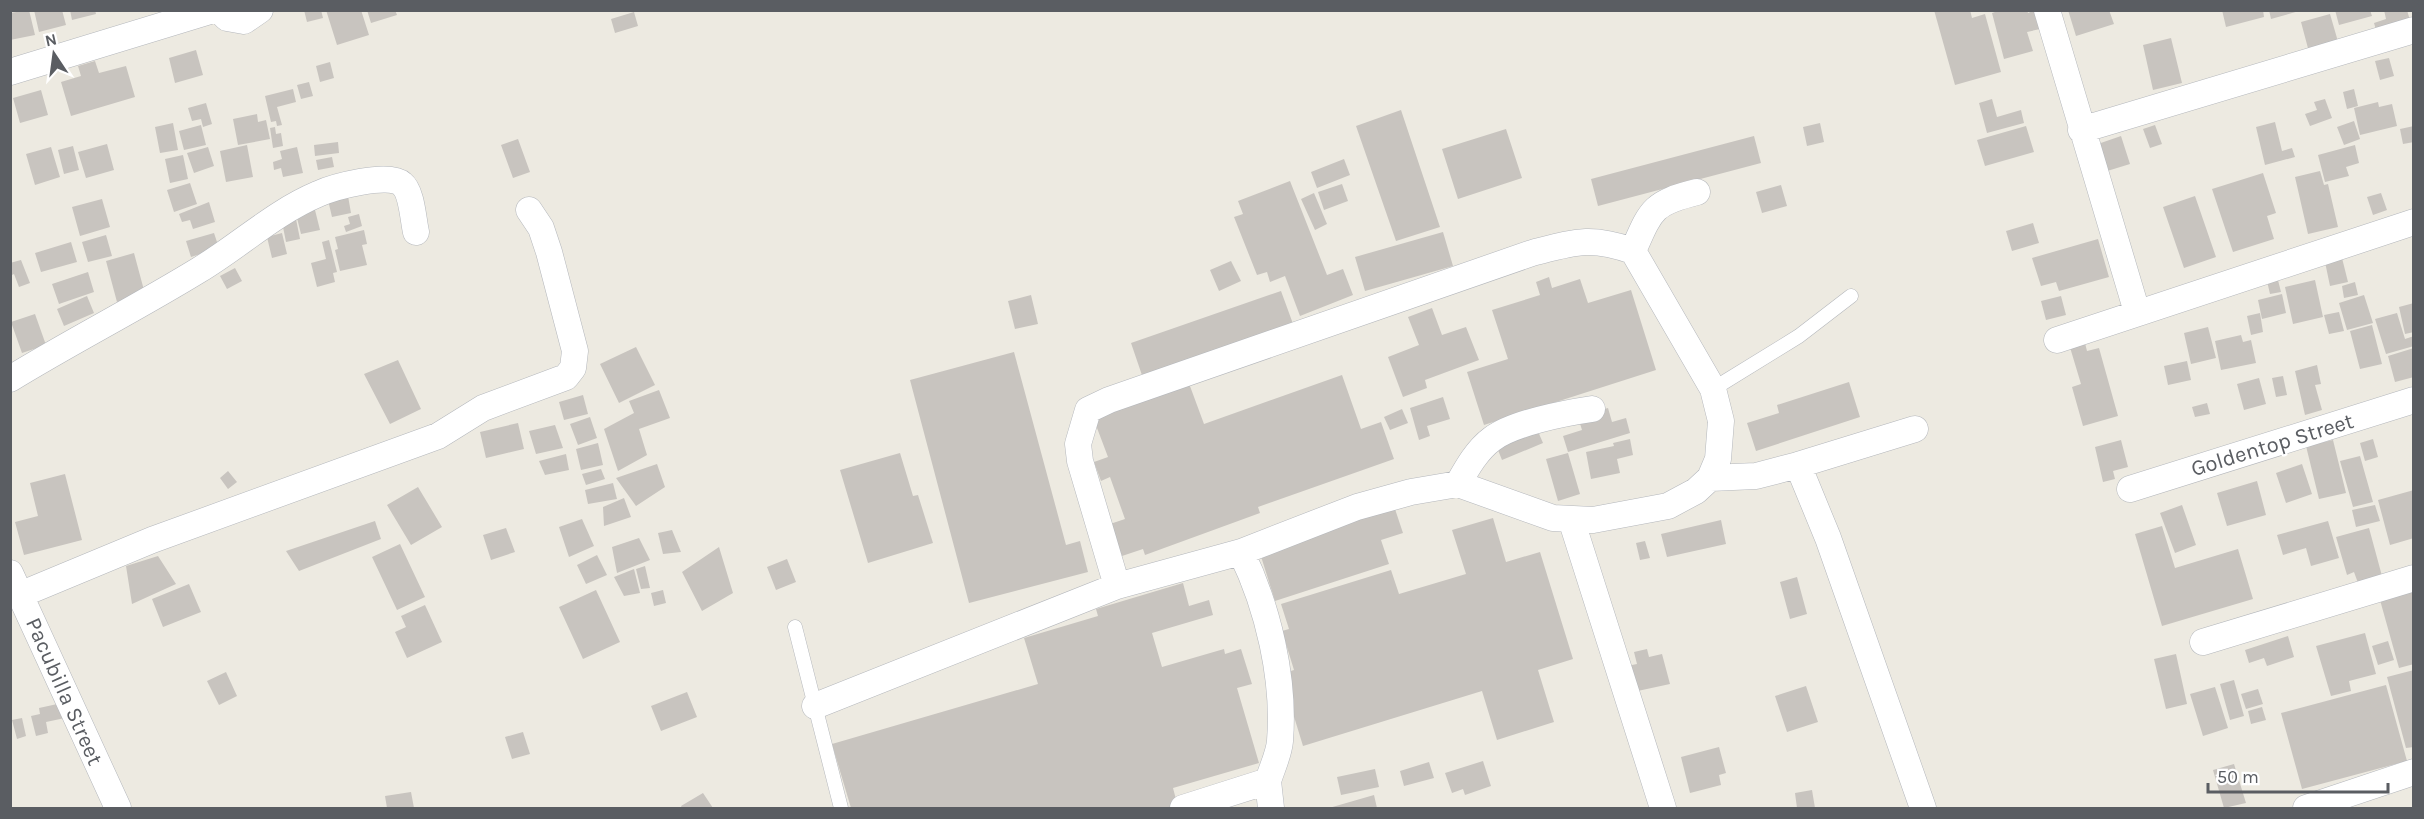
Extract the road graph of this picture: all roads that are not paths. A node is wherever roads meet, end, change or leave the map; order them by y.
1 (213, 10) edge
2 (219, 10) edge
3 (260, 10) edge
4 (2047, 10) edge
5 (2413, 33) edge
6 (10, 72) edge
7 (2081, 130) junction
8 (1697, 192) dead end
9 (529, 210) dead end
10 (2414, 222) edge
11 (416, 232) dead end
12 (1633, 251) junction
13 (1851, 296) dead end
14 (2137, 312) junction
15 (2057, 340) dead end
16 (10, 380) edge
17 (1713, 389) junction
18 (2414, 400) edge
19 (1592, 409) dead end
20 (1915, 429) dead end
21 (1798, 465) junction
22 (1710, 478) junction
23 (1458, 484) junction
24 (2130, 489) dead end
25 (1571, 519) junction
26 (1241, 552) junction
27 (2414, 578) edge
28 (16, 584) edge
29 (1117, 586) junction
30 (795, 627) dead end
31 (2203, 642) dead end
32 (815, 706) junction
33 (2414, 772) edge
34 (1268, 781) junction
35 (118, 808) edge
36 (841, 808) edge
37 (1183, 808) edge
38 (1271, 808) edge
39 (1663, 808) edge
40 (1923, 808) edge
41 (2306, 808) edge

1 - 6 street
2 - 3 street
4 - 7 street
5 - 7 street
7 - 14 street
8 - 12 street
9 - 28 street
10 - 14 street
11 - 16 street
12 - 17 street
12 - 29 street
13 - 17 lane
14 - 15 street
17 - 22 street
18 - 24 street, Goldentop Street
19 - 23 street
20 - 21 street
21 - 22 street
21 - 40 street
22 - 25 street
23 - 25 street
23 - 26 street
25 - 39 street
26 - 29 street
26 - 34 street
27 - 31 street
28 - 35 street, Pacubilla Street
29 - 32 street
30 - 32 lane
32 - 36 lane
33 - 41 street
34 - 37 street
34 - 38 street

